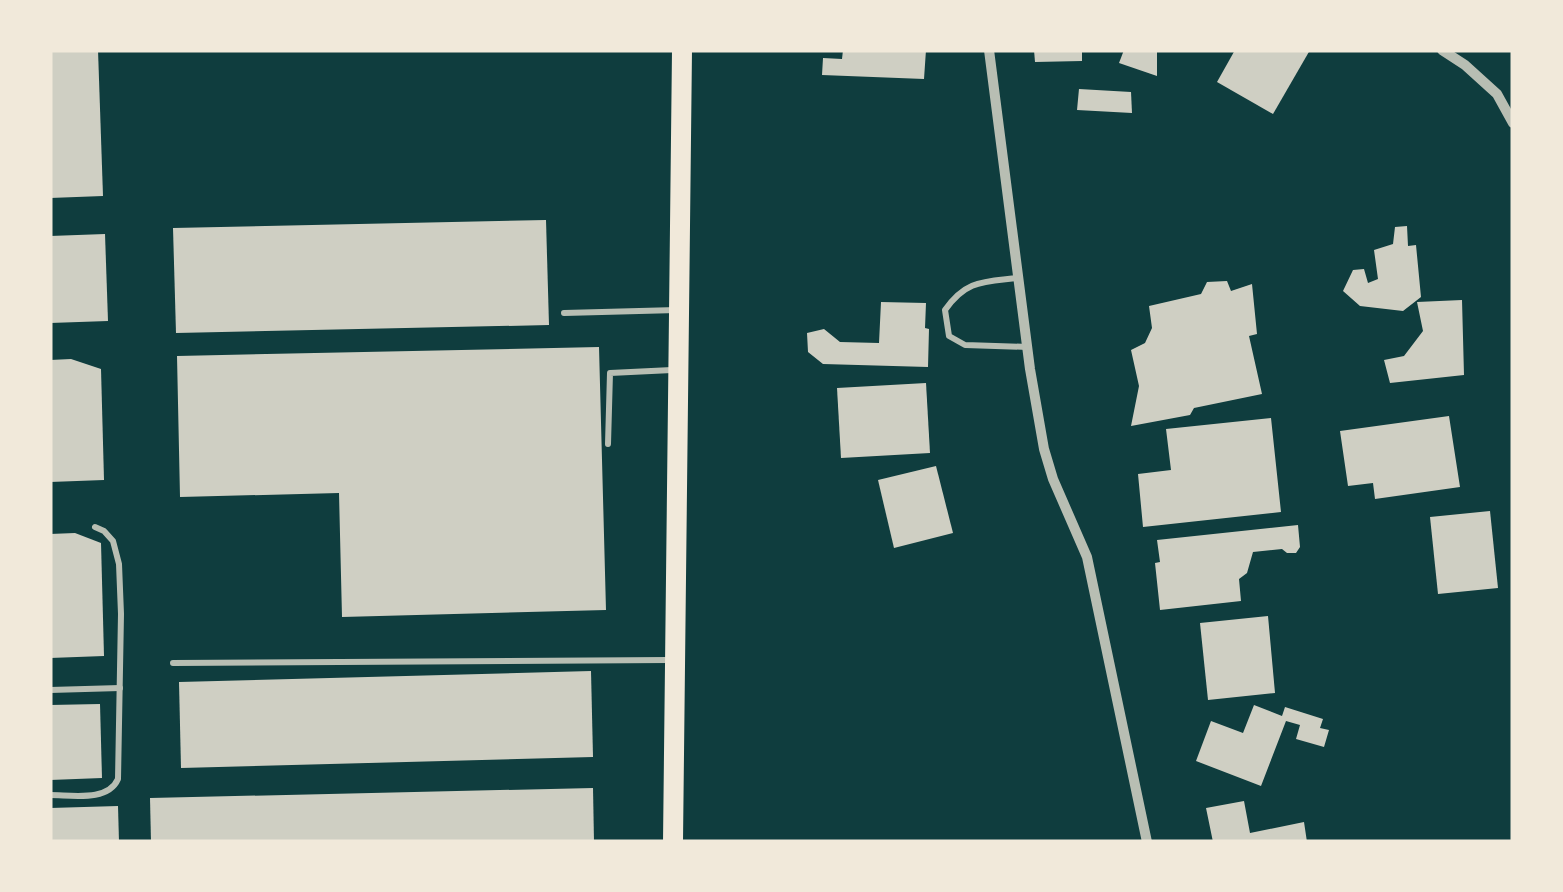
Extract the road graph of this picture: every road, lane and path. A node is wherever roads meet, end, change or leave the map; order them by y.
1 (682, 50) edge
2 (990, 50) edge
3 (1442, 50) edge
4 (1513, 123) edge
5 (1019, 278) junction
6 (680, 310) junction
7 (564, 313) dead end
8 (1028, 347) junction
9 (679, 370) junction
10 (608, 444) dead end
11 (94, 527) dead end
12 (676, 660) junction
13 (173, 663) dead end
14 (120, 688) junction
15 (50, 690) edge
16 (50, 795) edge
17 (674, 842) edge
18 (1148, 842) edge

1 - 6 main road
2 - 5 street
3 - 4 street
5 - 8 street
5 - 8 lane
6 - 7 lane
6 - 9 main road
8 - 18 street
9 - 10 lane
9 - 12 main road
11 - 14 lane
12 - 13 lane
12 - 17 main road
14 - 15 lane
14 - 16 lane

